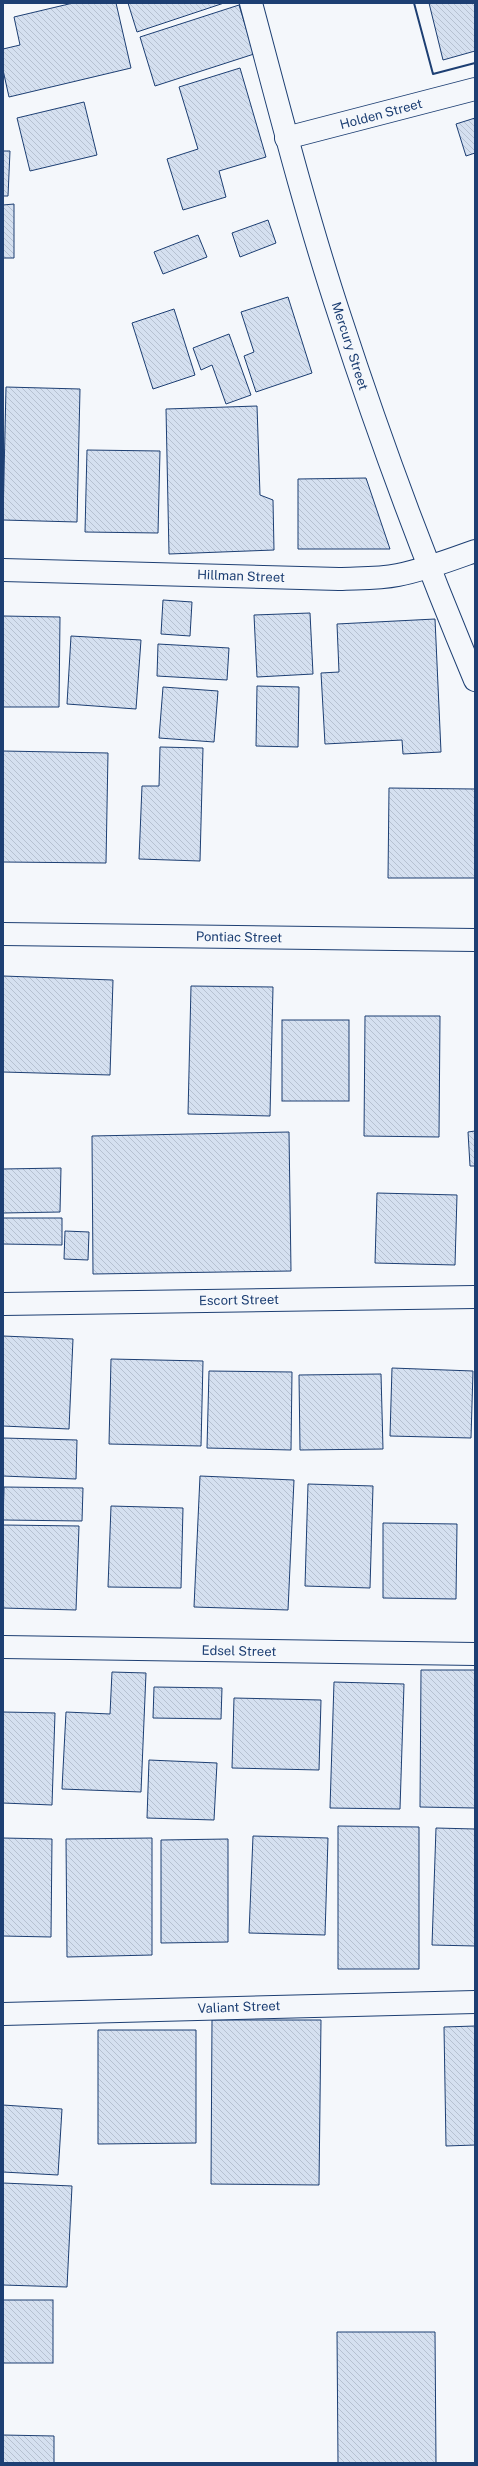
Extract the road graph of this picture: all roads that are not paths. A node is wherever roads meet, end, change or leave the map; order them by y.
1 (252, 3) edge
2 (475, 89) edge
3 (286, 138) junction
4 (475, 551) edge
5 (428, 568) junction
6 (3, 570) edge
7 (475, 680) edge
8 (3, 934) edge
9 (475, 940) edge
10 (475, 1297) edge
11 (3, 1304) edge
12 (3, 1647) edge
13 (475, 1654) edge
14 (475, 2002) edge
15 (3, 2014) edge

1 - 3 street, Mercury Street
2 - 3 street, Holden Street
3 - 5 street, Mercury Street
4 - 5 street, Hillman Street
5 - 6 street, Hillman Street
5 - 7 street, Mercury Street
8 - 9 street, Pontiac Street
10 - 11 street, Escort Street
12 - 13 street, Edsel Street
14 - 15 street, Valiant Street

